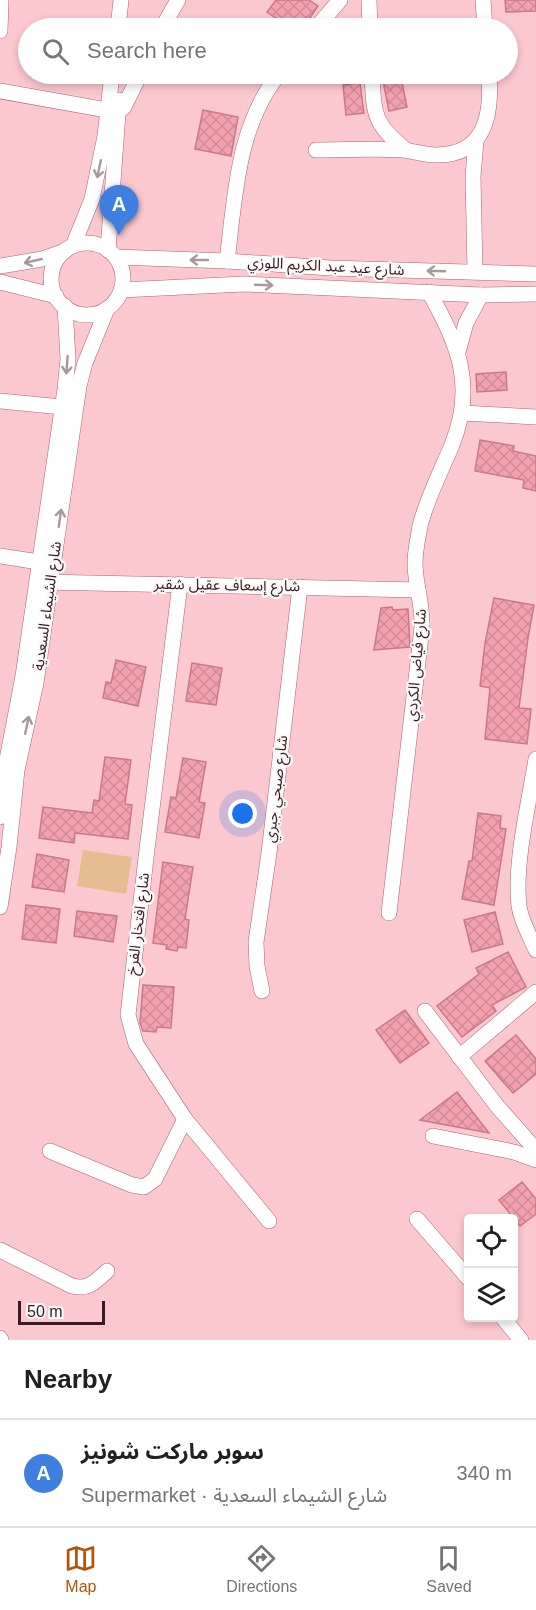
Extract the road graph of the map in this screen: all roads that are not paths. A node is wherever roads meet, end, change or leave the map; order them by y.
1 (2, 0) edge
2 (121, 0) edge
3 (130, 0) edge
4 (178, 0) edge
5 (340, 0) edge
6 (369, 0) edge
7 (483, 0) edge
8 (119, 18) edge
9 (128, 18) edge
10 (168, 18) edge
11 (325, 18) edge
12 (370, 18) edge
13 (484, 18) edge
14 (0, 31) edge
15 (112, 84) edge
16 (120, 84) edge
17 (135, 84) edge
18 (273, 84) edge
19 (373, 84) edge
20 (490, 84) edge
21 (0, 91) edge
22 (113, 112) junction
23 (476, 141) junction
24 (316, 150) dead end
25 (406, 150) junction
26 (69, 248) junction
27 (112, 253) junction
28 (227, 261) junction
29 (0, 266) edge
30 (475, 272) junction
31 (536, 274) edge
32 (0, 282) edge
33 (122, 290) junction
34 (429, 292) junction
35 (536, 294) edge
36 (481, 295) junction
37 (60, 301) junction
38 (107, 309) junction
39 (458, 352) junction
40 (0, 401) edge
41 (62, 407) junction
42 (462, 412) junction
43 (536, 417) edge
44 (0, 556) edge
45 (39, 562) junction
46 (44, 582) junction
47 (180, 584) junction
48 (300, 587) junction
49 (418, 590) junction
50 (536, 759) edge
51 (7, 777) edge
52 (0, 817) edge
53 (0, 904) edge
54 (389, 913) dead end
55 (536, 950) edge
56 (262, 991) dead end
57 (536, 992) edge
58 (425, 1011) dead end
59 (459, 1057) junction
60 (185, 1119) junction
61 (433, 1136) dead end
62 (536, 1150) edge
63 (50, 1151) dead end
64 (536, 1160) edge
65 (417, 1219) dead end
66 (269, 1221) dead end
67 (0, 1250) edge
68 (107, 1271) dead end
69 (464, 1273) edge
70 (507, 1322) edge
71 (521, 1340) edge

1 - 14 street
2 - 8 street
3 - 9 street
4 - 10 street
5 - 11 street
6 - 12 street
7 - 13 street
15 - 22 street
16 - 22 street
17 - 22 street
18 - 28 street
19 - 25 street
20 - 23 street
21 - 22 street
22 -> 26 street
22 - 27 street
23 - 25 street
23 - 30 street
24 - 25 street
26 - 27 street
26 -> 29 street
26 - 37 street
28 -> 27 street, شارع عيد عبد الكريم اللوزي
27 - 33 street
30 -> 28 street, شارع عيد عبد الكريم اللوزي
30 - 31 street, شارع عيد عبد الكريم اللوزي
32 - 37 street
33 -> 34 street, شارع عيد عبد الكريم اللوزي
33 - 38 street
34 - 36 street, شارع عيد عبد الكريم اللوزي
34 - 39 street, شارع فياض الكردي
35 - 36 street, شارع عيد عبد الكريم اللوزي
36 - 39 street, شارع فياض الكردي
37 - 38 street
37 -> 41 street, شارع الشيماء السعدية
46 -> 38 street, شارع الشيماء السعدية
39 - 42 street, شارع فياض الكردي
40 - 41 street
41 - 45 street, شارع الشيماء السعدية
42 - 43 street
42 - 49 street, شارع فياض الكردي
44 - 45 street
45 - 46 street, شارع الشيماء السعدية
46 - 47 street, شارع إسعاف عقيل شقير
46 - 51 street, شارع الشيماء السعدية
47 - 48 street, شارع إسعاف عقيل شقير
47 - 60 street, شارع افتخار الفرخ
48 - 49 street, شارع إسعاف عقيل شقير
48 - 56 street, شارع صبحي جبري
49 - 54 street, شارع فياض الكردي
50 - 55 street
51 - 52 street, شارع الشيماء السعدية
51 - 53 street, شارع الشيماء السعدية
57 - 59 street
58 - 59 street
59 - 62 street
60 - 63 street
60 - 66 street, شارع افتخار الفرخ
61 - 64 street
65 - 69 street
67 - 68 street
70 - 71 street

